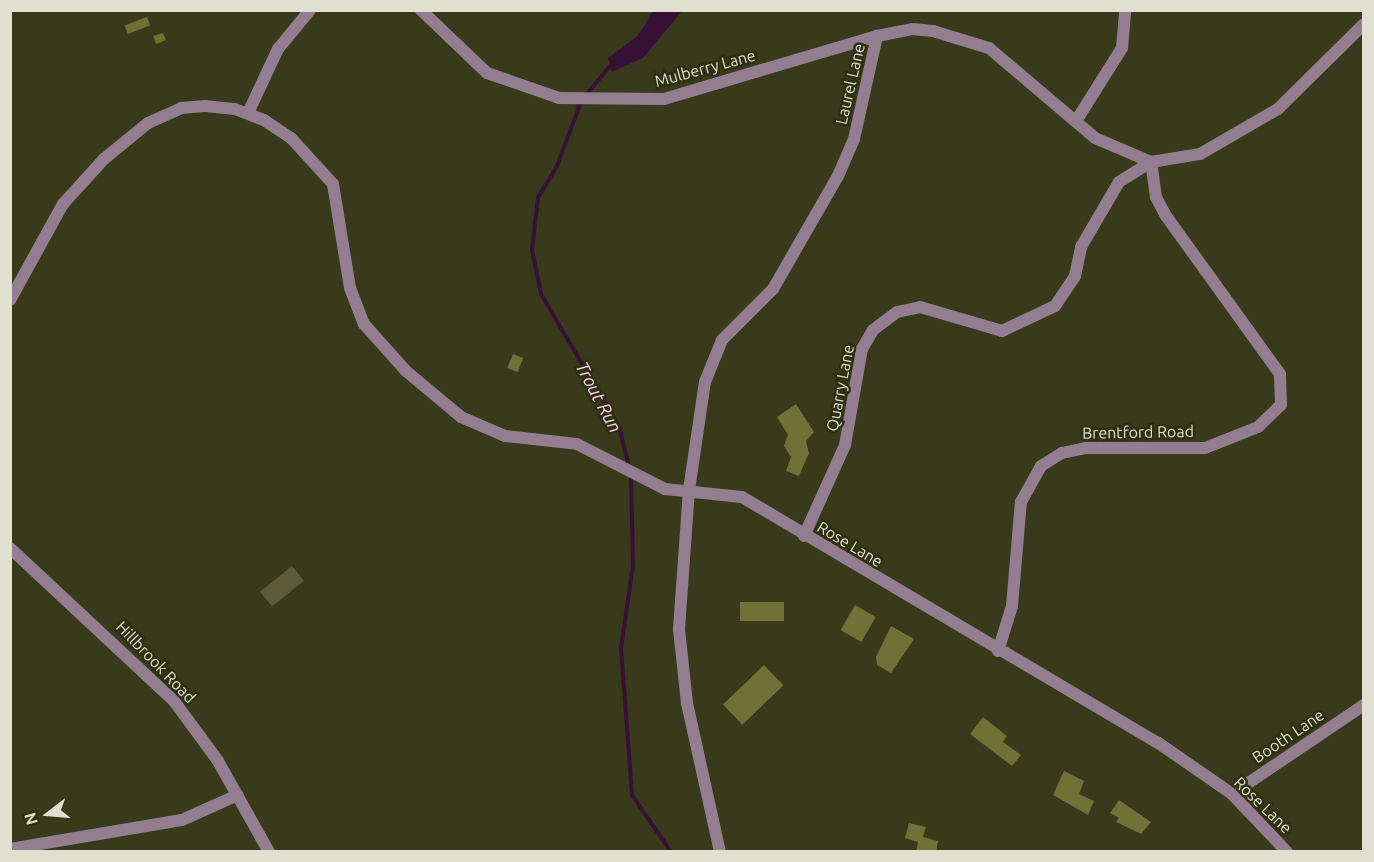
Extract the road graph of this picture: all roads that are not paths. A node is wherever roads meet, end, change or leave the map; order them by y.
1 (310, 10) edge
2 (422, 10) edge
3 (1125, 10) edge
4 (1364, 24) edge
5 (877, 36) junction
6 (248, 113) junction
7 (1076, 121) junction
8 (1151, 162) junction
9 (10, 300) edge
10 (689, 490) junction
11 (804, 536) junction
12 (10, 548) edge
13 (998, 651) junction
14 (1364, 705) edge
15 (1232, 794) junction
16 (238, 795) junction
17 (10, 849) edge
18 (269, 852) edge
19 (720, 852) edge
20 (1287, 852) edge

1 - 6 street
2 - 5 street, Mulberry Lane
3 - 7 street
4 - 8 street, Laurel Lane
5 - 7 street, Laurel Lane
5 - 10 street, Laurel Lane
6 - 9 street, Rose Lane
6 - 10 street, Rose Lane
7 - 8 street, Laurel Lane
8 - 11 street, Quarry Lane
8 - 13 street, Brentford Road
10 - 11 street, Rose Lane
10 - 19 street
11 - 13 street, Rose Lane
12 - 16 street, Hillbrook Road
13 - 15 street, Rose Lane
14 - 15 street, Booth Lane
15 - 20 street, Rose Lane
16 - 17 street
16 - 18 street, Hillbrook Road

